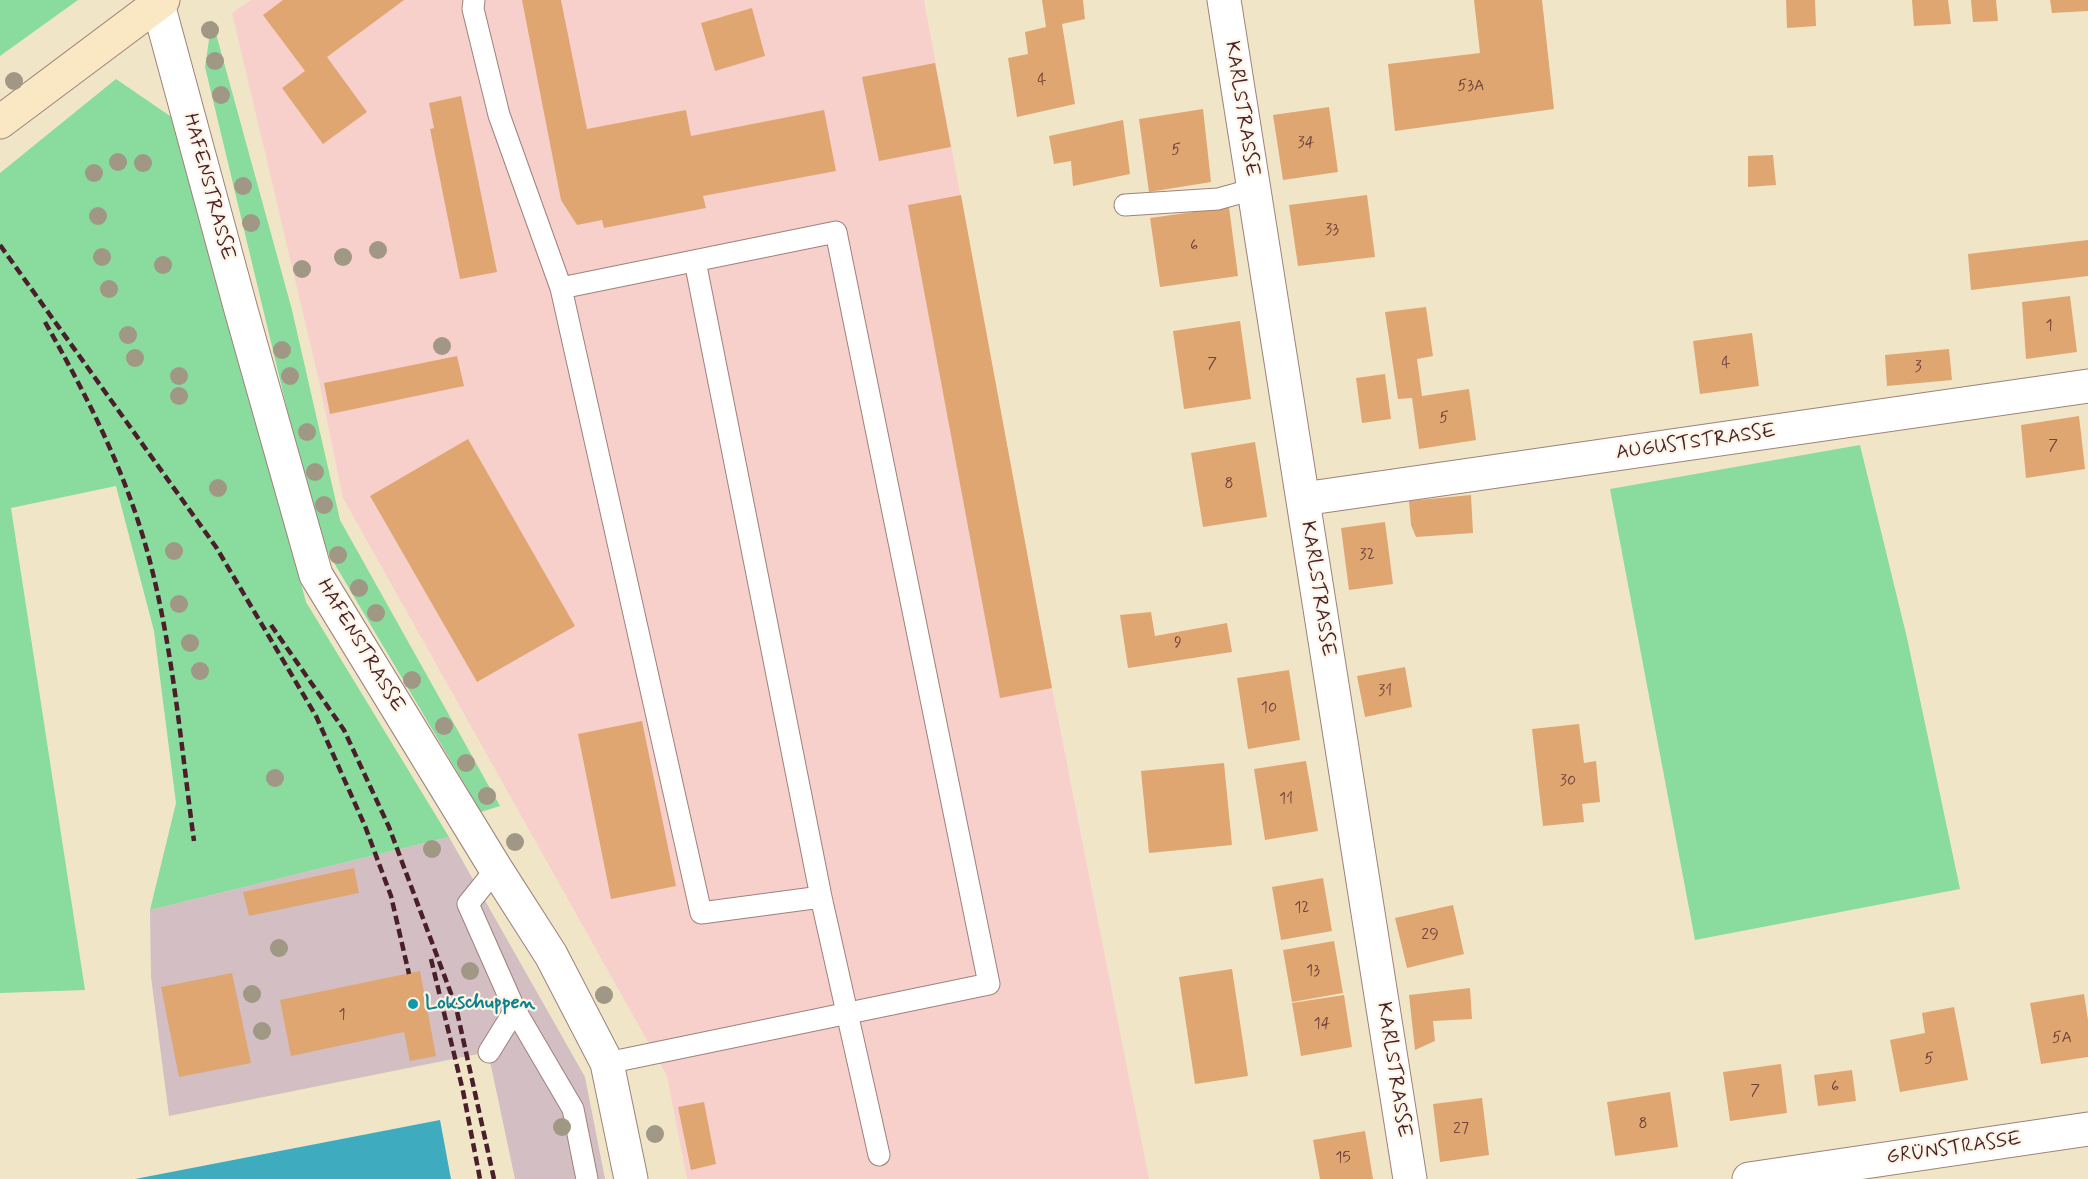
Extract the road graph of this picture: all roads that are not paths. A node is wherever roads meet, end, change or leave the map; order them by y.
1 (474, 0) edge
2 (1224, 0) edge
3 (161, 2) edge
4 (0, 122) edge
5 (1254, 189) junction
6 (1125, 205) dead end
7 (695, 261) junction
8 (561, 288) junction
9 (2088, 386) edge
10 (1303, 500) junction
11 (496, 869) junction
12 (821, 897) junction
13 (515, 1010) junction
14 (847, 1013) junction
15 (489, 1052) dead end
16 (607, 1063) junction
17 (2088, 1129) edge
18 (879, 1155) dead end
19 (587, 1179) edge
20 (631, 1179) edge
21 (1410, 1179) edge
22 (1749, 1179) edge

1 - 8 lane
2 - 5 street, KARLSTRASSE
3 - 4 main road
3 - 11 street, HAFENSTRASSE
5 - 6 lane
5 - 10 street, KARLSTRASSE
7 - 8 lane
7 - 12 lane
7 - 14 lane
8 - 12 lane
9 - 10 street, AUGUSTSTRASSE
10 - 21 street, KARLSTRASSE
11 - 13 lane
11 - 16 street, HAFENSTRASSE
12 - 14 lane
13 - 15 lane
13 - 19 lane
14 - 16 lane
14 - 18 lane
16 - 20 street, HAFENSTRASSE
17 - 22 street, GRÜNSTRASSE

